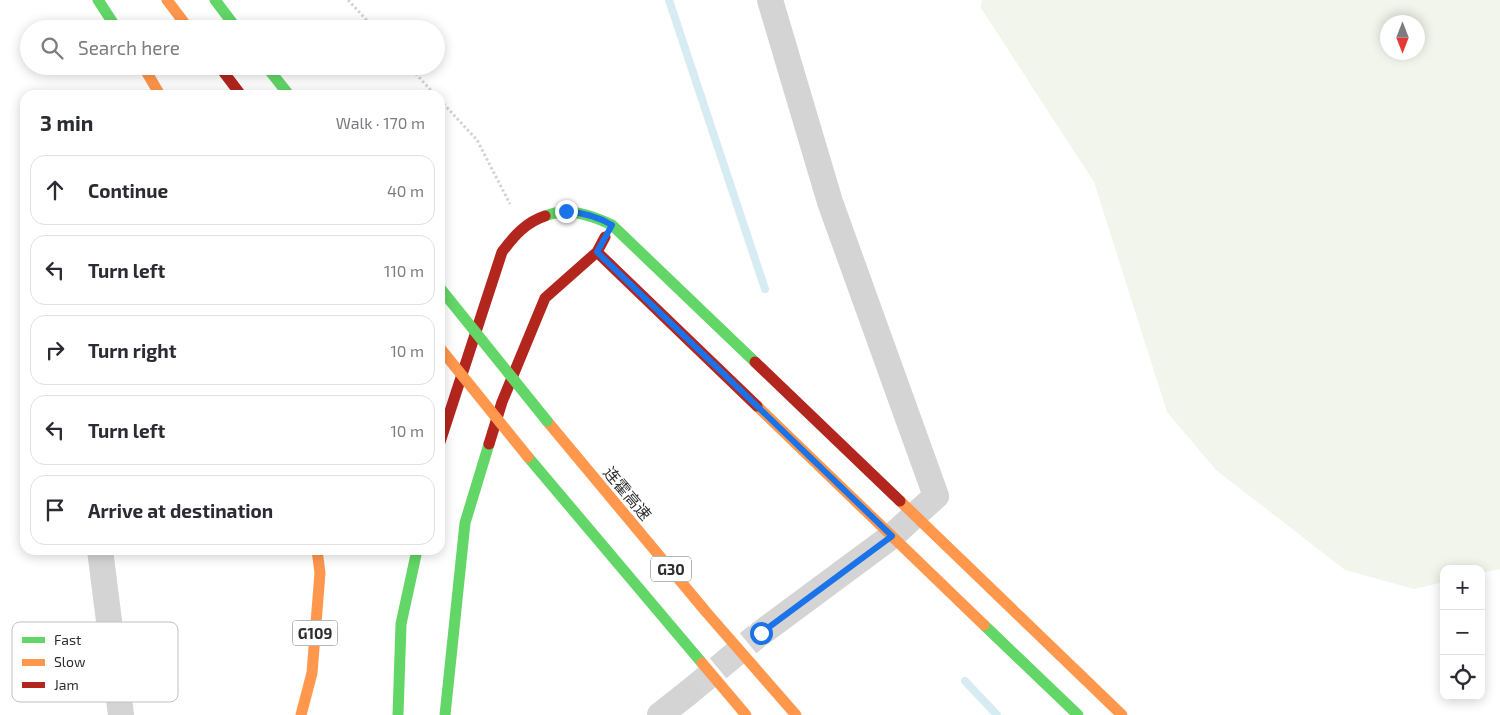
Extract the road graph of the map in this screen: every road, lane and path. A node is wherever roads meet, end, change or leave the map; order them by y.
1 (98, 0) edge
2 (167, 0) edge
3 (215, 0) edge
4 (348, 0) edge
5 (770, 0) edge
6 (111, 20) edge
7 (182, 20) edge
8 (230, 20) edge
9 (366, 20) edge
10 (148, 75) edge
11 (226, 75) edge
12 (273, 75) edge
13 (417, 75) edge
14 (157, 90) edge
15 (237, 90) edge
16 (285, 90) edge
17 (431, 90) edge
18 (445, 105) edge
19 (612, 225) junction
20 (522, 228) junction
21 (597, 252) junction
22 (445, 294) edge
23 (445, 354) edge
24 (445, 427) edge
25 (914, 516) junction
26 (892, 536) junction
27 (101, 555) edge
28 (318, 555) edge
29 (416, 555) edge
30 (109, 622) edge
31 (761, 633) tunnel mouth
32 (688, 693) tunnel mouth
33 (119, 702) edge
34 (121, 715) edge
35 (301, 715) edge
36 (398, 715) edge
37 (445, 715) edge
38 (660, 715) edge
39 (746, 715) edge
40 (796, 715) edge
41 (1078, 715) edge
42 (1122, 715) edge

1 - 6 main road
2 - 7 main road
3 - 8 main road
4 - 9 path
5 - 25 street
10 - 14 main road
11 - 15 main road
12 - 16 main road
13 - 17 path
18 - 20 path
19 - 20 main road
19 - 21 main road
19 - 25 main road
20 - 24 main road
21 - 26 main road
21 - 37 main road
22 - 40 main road, 连霍高速 / G30, bridge
23 - 39 main road, G30, bridge
25 - 26 street
25 - 42 main road
26 - 31 street
26 - 41 main road
27 - 30 street
28 - 35 main road, G109
29 - 36 main road
32 - 38 street
33 - 34 street

